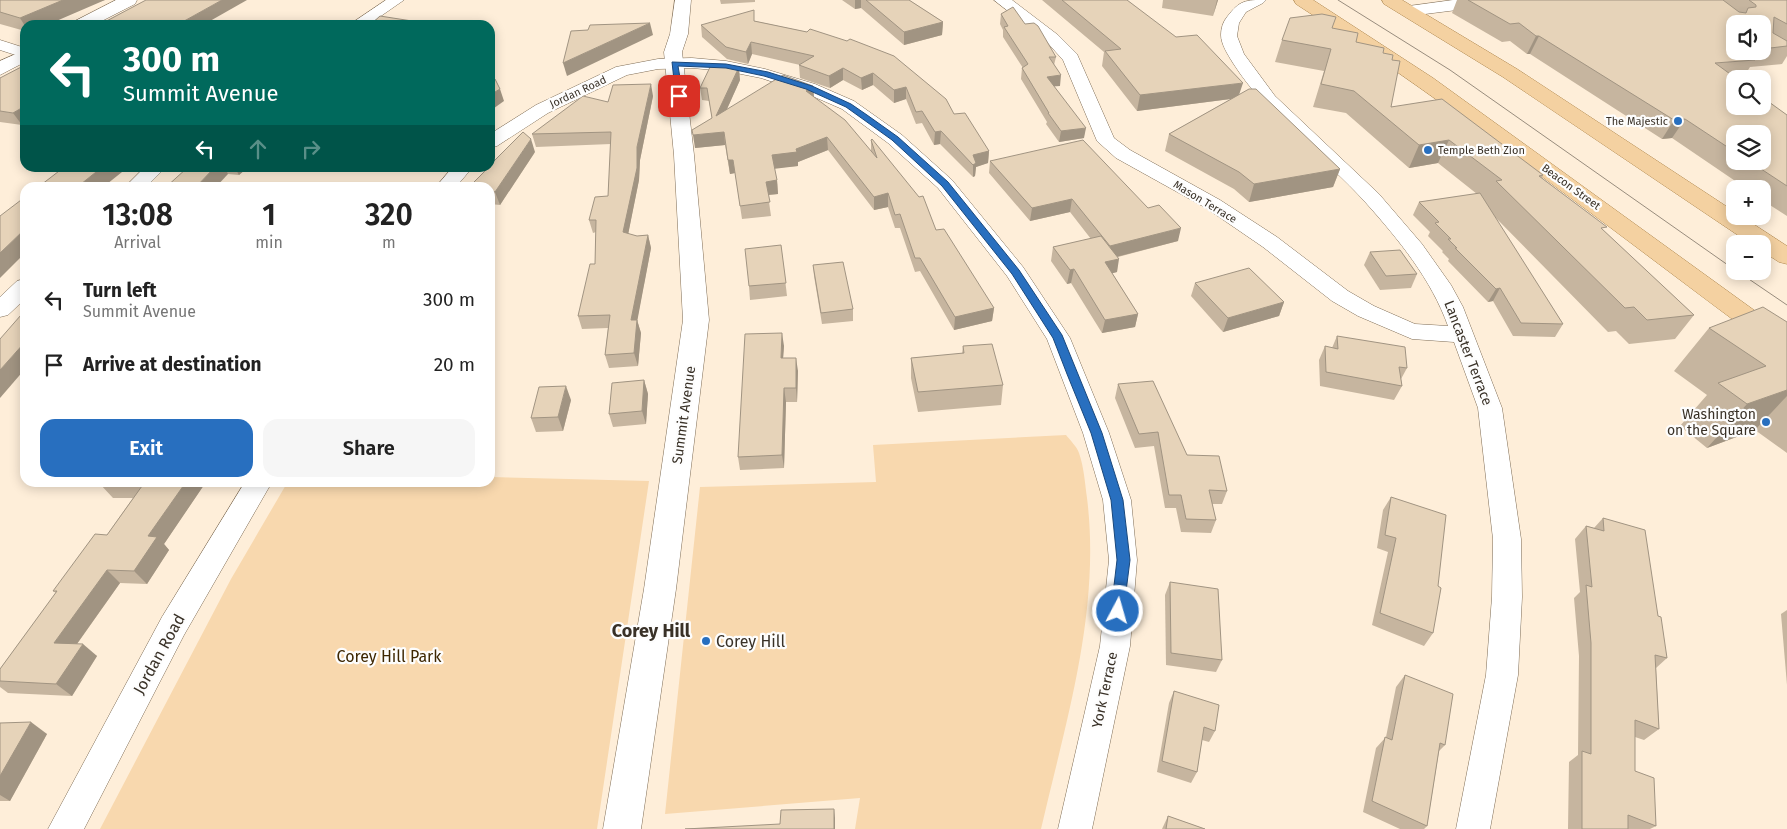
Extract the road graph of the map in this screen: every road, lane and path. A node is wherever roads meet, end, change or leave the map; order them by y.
1 (129, 0) edge
2 (396, 0) edge
3 (683, 0) edge
4 (1002, 0) edge
5 (1258, 0) edge
6 (1302, 0) edge
7 (1390, 0) edge
8 (1497, 0) edge
9 (1409, 11) junction
10 (91, 20) edge
11 (365, 20) edge
12 (0, 45) edge
13 (20, 52) edge
14 (20, 57) edge
15 (674, 64) junction
16 (0, 69) edge
17 (495, 139) edge
18 (151, 172) edge
19 (458, 172) edge
20 (140, 182) edge
21 (449, 182) edge
22 (1787, 257) edge
23 (20, 291) edge
24 (0, 310) edge
25 (1464, 335) junction
26 (1787, 347) edge
27 (256, 487) edge
28 (65, 829) edge
29 (622, 829) edge
30 (1075, 829) edge
31 (1473, 829) edge

1 - 10 street
2 - 11 street
3 - 15 street, Summit Avenue
4 - 25 street, Mason Terrace
5 - 25 street, Lancaster Terrace
6 - 26 main road, Beacon Street
7 - 9 main road
8 - 9 street
9 - 22 main road
12 - 13 street
14 - 16 street
15 - 17 street, Jordan Road
15 - 29 street, Summit Avenue
15 - 30 street, York Terrace
18 - 20 street
19 - 21 street
23 - 24 street
25 - 31 street, Lancaster Terrace
27 - 28 street, Jordan Road

